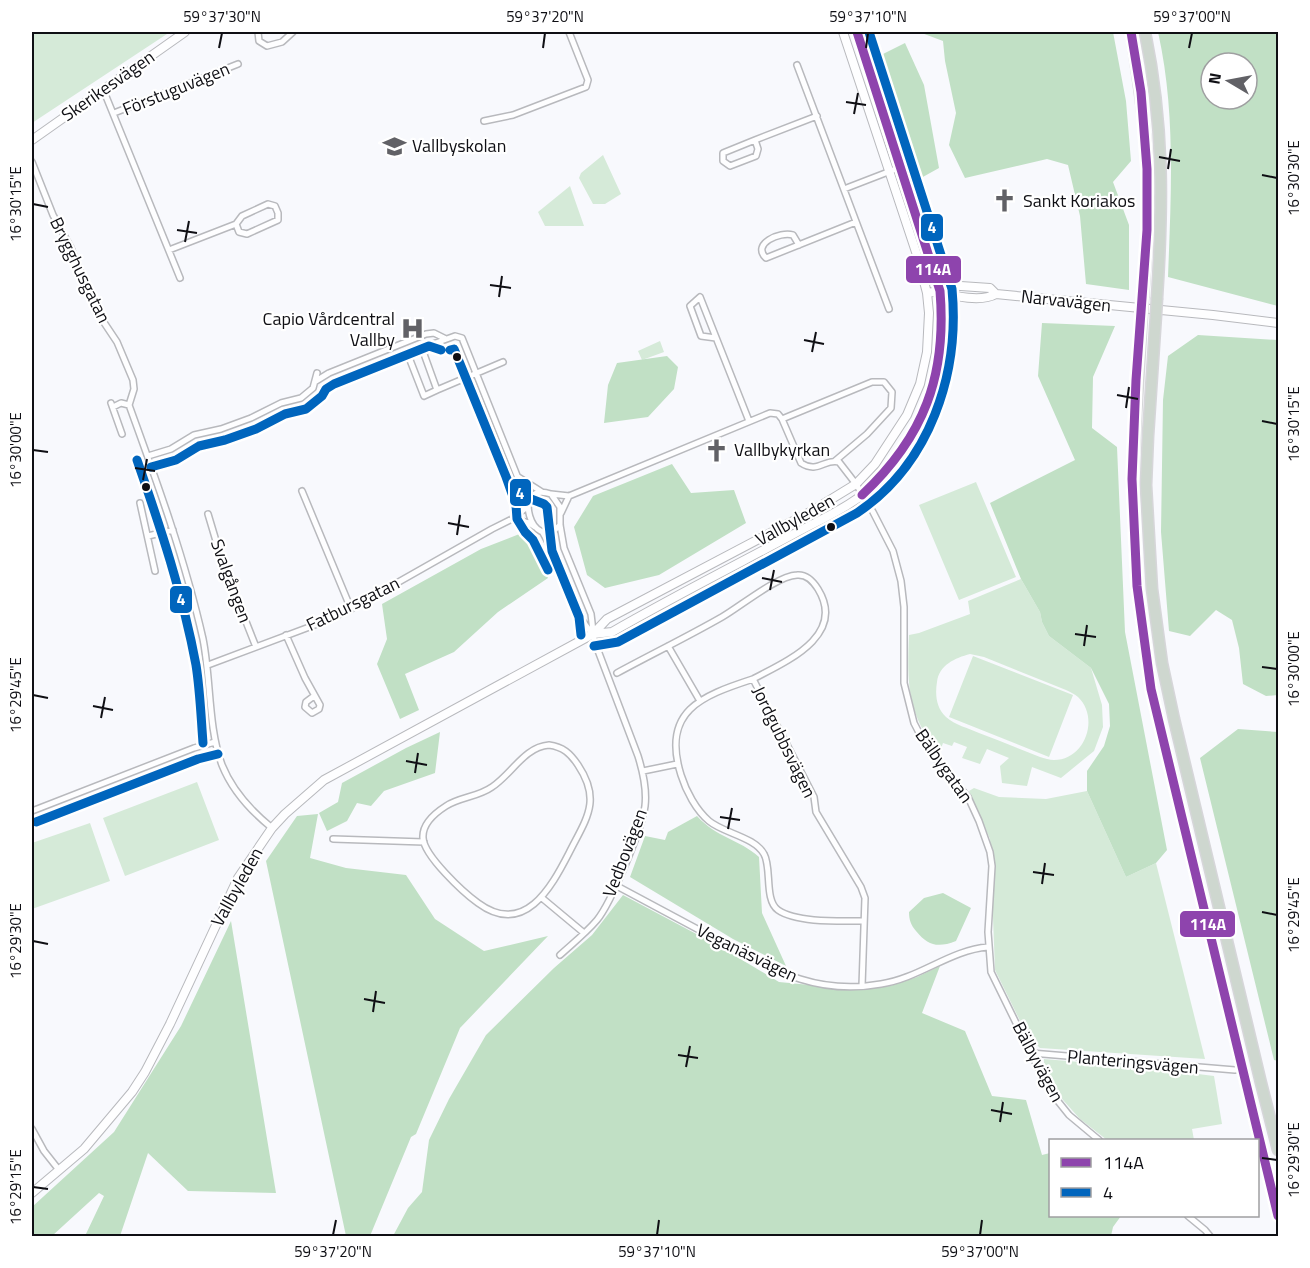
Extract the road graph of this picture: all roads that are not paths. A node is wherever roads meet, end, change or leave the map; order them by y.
1 (184, 32) edge
2 (258, 32) edge
3 (293, 32) edge
4 (569, 32) edge
5 (843, 32) edge
6 (857, 32) edge
7 (1131, 32) edge
8 (1145, 32) edge
9 (237, 64) dead end
10 (797, 65) dead end
11 (103, 89) junction
12 (114, 113) junction
13 (817, 116) junction
14 (484, 121) dead end
15 (32, 140) edge
16 (755, 140) junction
17 (32, 162) edge
18 (902, 167) junction
19 (889, 171) junction
20 (844, 189) junction
21 (856, 222) junction
22 (236, 224) junction
23 (799, 245) junction
24 (169, 250) junction
25 (180, 278) dead end
26 (940, 291) junction
27 (927, 293) junction
28 (996, 294) junction
29 (960, 296) junction
30 (889, 309) dead end
31 (942, 312) junction
32 (1278, 323) edge
33 (716, 338) junction
34 (446, 339) junction
35 (428, 345) junction
36 (503, 362) dead end
37 (317, 373) dead end
38 (477, 374) junction
39 (316, 381) junction
40 (437, 390) junction
41 (129, 405) junction
42 (782, 419) junction
43 (749, 421) junction
44 (122, 434) dead end
45 (148, 456) junction
46 (835, 461) junction
47 (519, 477) junction
48 (856, 484) junction
49 (302, 491) dead end
50 (542, 492) junction
51 (551, 494) junction
52 (862, 495) junction
53 (569, 496) junction
54 (140, 503) dead end
55 (528, 505) junction
56 (208, 514) dead end
57 (561, 514) junction
58 (512, 519) junction
59 (560, 525) junction
60 (173, 530) junction
61 (541, 531) junction
62 (148, 536) junction
63 (155, 570) dead end
64 (351, 609) junction
65 (286, 634) junction
66 (592, 634) junction
67 (668, 646) junction
68 (256, 647) junction
69 (208, 665) junction
70 (617, 673) dead end
71 (753, 679) junction
72 (315, 696) dead end
73 (700, 701) junction
74 (215, 742) junction
75 (677, 764) junction
76 (643, 771) junction
77 (32, 811) edge
78 (272, 828) junction
79 (333, 838) dead end
80 (424, 842) junction
81 (615, 885) junction
82 (542, 898) junction
83 (863, 921) junction
84 (584, 933) junction
85 (988, 947) junction
86 (560, 955) dead end
87 (991, 972) joint
88 (862, 986) junction
89 (1031, 1053) junction
90 (1235, 1070) dead end
91 (32, 1129) edge
92 (1098, 1139) edge
93 (1278, 1150) edge
94 (60, 1170) junction
95 (32, 1194) edge
96 (1278, 1216) edge
97 (1190, 1217) edge
98 (1210, 1236) edge

1 - 11 main road, Skerikesvägen
2 - 3 street
4 - 14 street
5 - 19 main road, Vallbyleden
6 - 18 main road, Vallbyleden
7 - 96 highway, bridge
8 - 93 highway, bridge
9 - 12 street, Förstuguvägen
10 - 13 street
11 - 12 street
11 - 15 main road, Skerikesvägen
12 - 24 street
13 - 16 street
13 - 20 street
16 - 16 street
17 - 41 street, Brygghusgatan
18 - 19 street
18 - 26 main road, Vallbyleden
19 - 20 street
19 - 27 main road, Vallbyleden
20 - 21 street
21 - 23 street
21 - 30 street
22 - 22 street
22 - 24 street
23 - 23 street
24 - 25 street
26 - 27 main road, Narvavägen
26 - 28 main road, Narvavägen
26 - 29 main road, Narvavägen
26 - 31 main road, Vallbyleden
27 - 48 main road, Vallbyleden
28 - 29 main road, Narvavägen
28 - 32 main road, Narvavägen
29 - 31 main road
31 - 52 main road, Vallbyleden
33 - 33 street
33 - 43 street
34 - 35 street
34 - 38 street
34 - 39 street
35 - 40 street
35 - 40 street
36 - 38 street
37 - 39 street
38 - 40 street
38 - 47 street
39 - 45 street
41 - 44 street
41 - 45 street
42 - 43 street
42 - 46 street
42 - 46 street
43 - 53 street
45 - 60 street
46 - 48 street
47 - 50 street
47 - 55 street
48 - 52 street
48 - 66 main road, Vallbyleden
49 - 64 street
50 - 51 street
50 - 55 street
51 - 53 street
51 - 57 street
52 - 66 main road, Vallbyleden
52 - 85 street, Bälbygatan
53 - 57 street
54 - 62 street
55 - 58 street, Fatbursgatan
55 - 61 street
56 - 68 street, Svalgången
57 - 59 street
58 - 61 street
58 - 64 street, Fatbursgatan
59 - 61 street
59 - 66 street
60 - 62 street
60 - 69 street
61 - 66 street
62 - 63 street
64 - 65 street, Fatbursgatan
65 - 68 street, Fatbursgatan
65 - 72 street, Fatbursgatan
66 - 76 street, Vedbovägen
66 - 78 main road, Vallbyleden
67 - 70 street
67 - 71 street
67 - 73 street
68 - 69 street, Fatbursgatan
69 - 74 street
71 - 73 street, Jordgubbsvägen
71 - 83 street, Jordgubbsvägen
73 - 75 street, Jordgubbsvägen
74 - 77 street
74 - 78 street
75 - 76 street
75 - 83 street, Jordgubbsvägen
76 - 81 street, Vedbovägen
78 - 94 main road, Vallbyleden
79 - 80 street
80 - 82 street
80 - 82 street
81 - 84 street, Vedbovägen
81 - 88 street, Veganäsvägen
82 - 84 street
83 - 88 street, Jordgubbsvägen
84 - 86 street, Vedbovägen
85 - 87 street, Bälbygatan
85 - 88 street, Veganäsvägen
87 - 89 street, Bälbyvägen
89 - 90 street, Planteringsvägen
89 - 92 street, Bälbyvägen
91 - 94 street
94 - 95 main road, Vallbyleden
97 - 98 street

